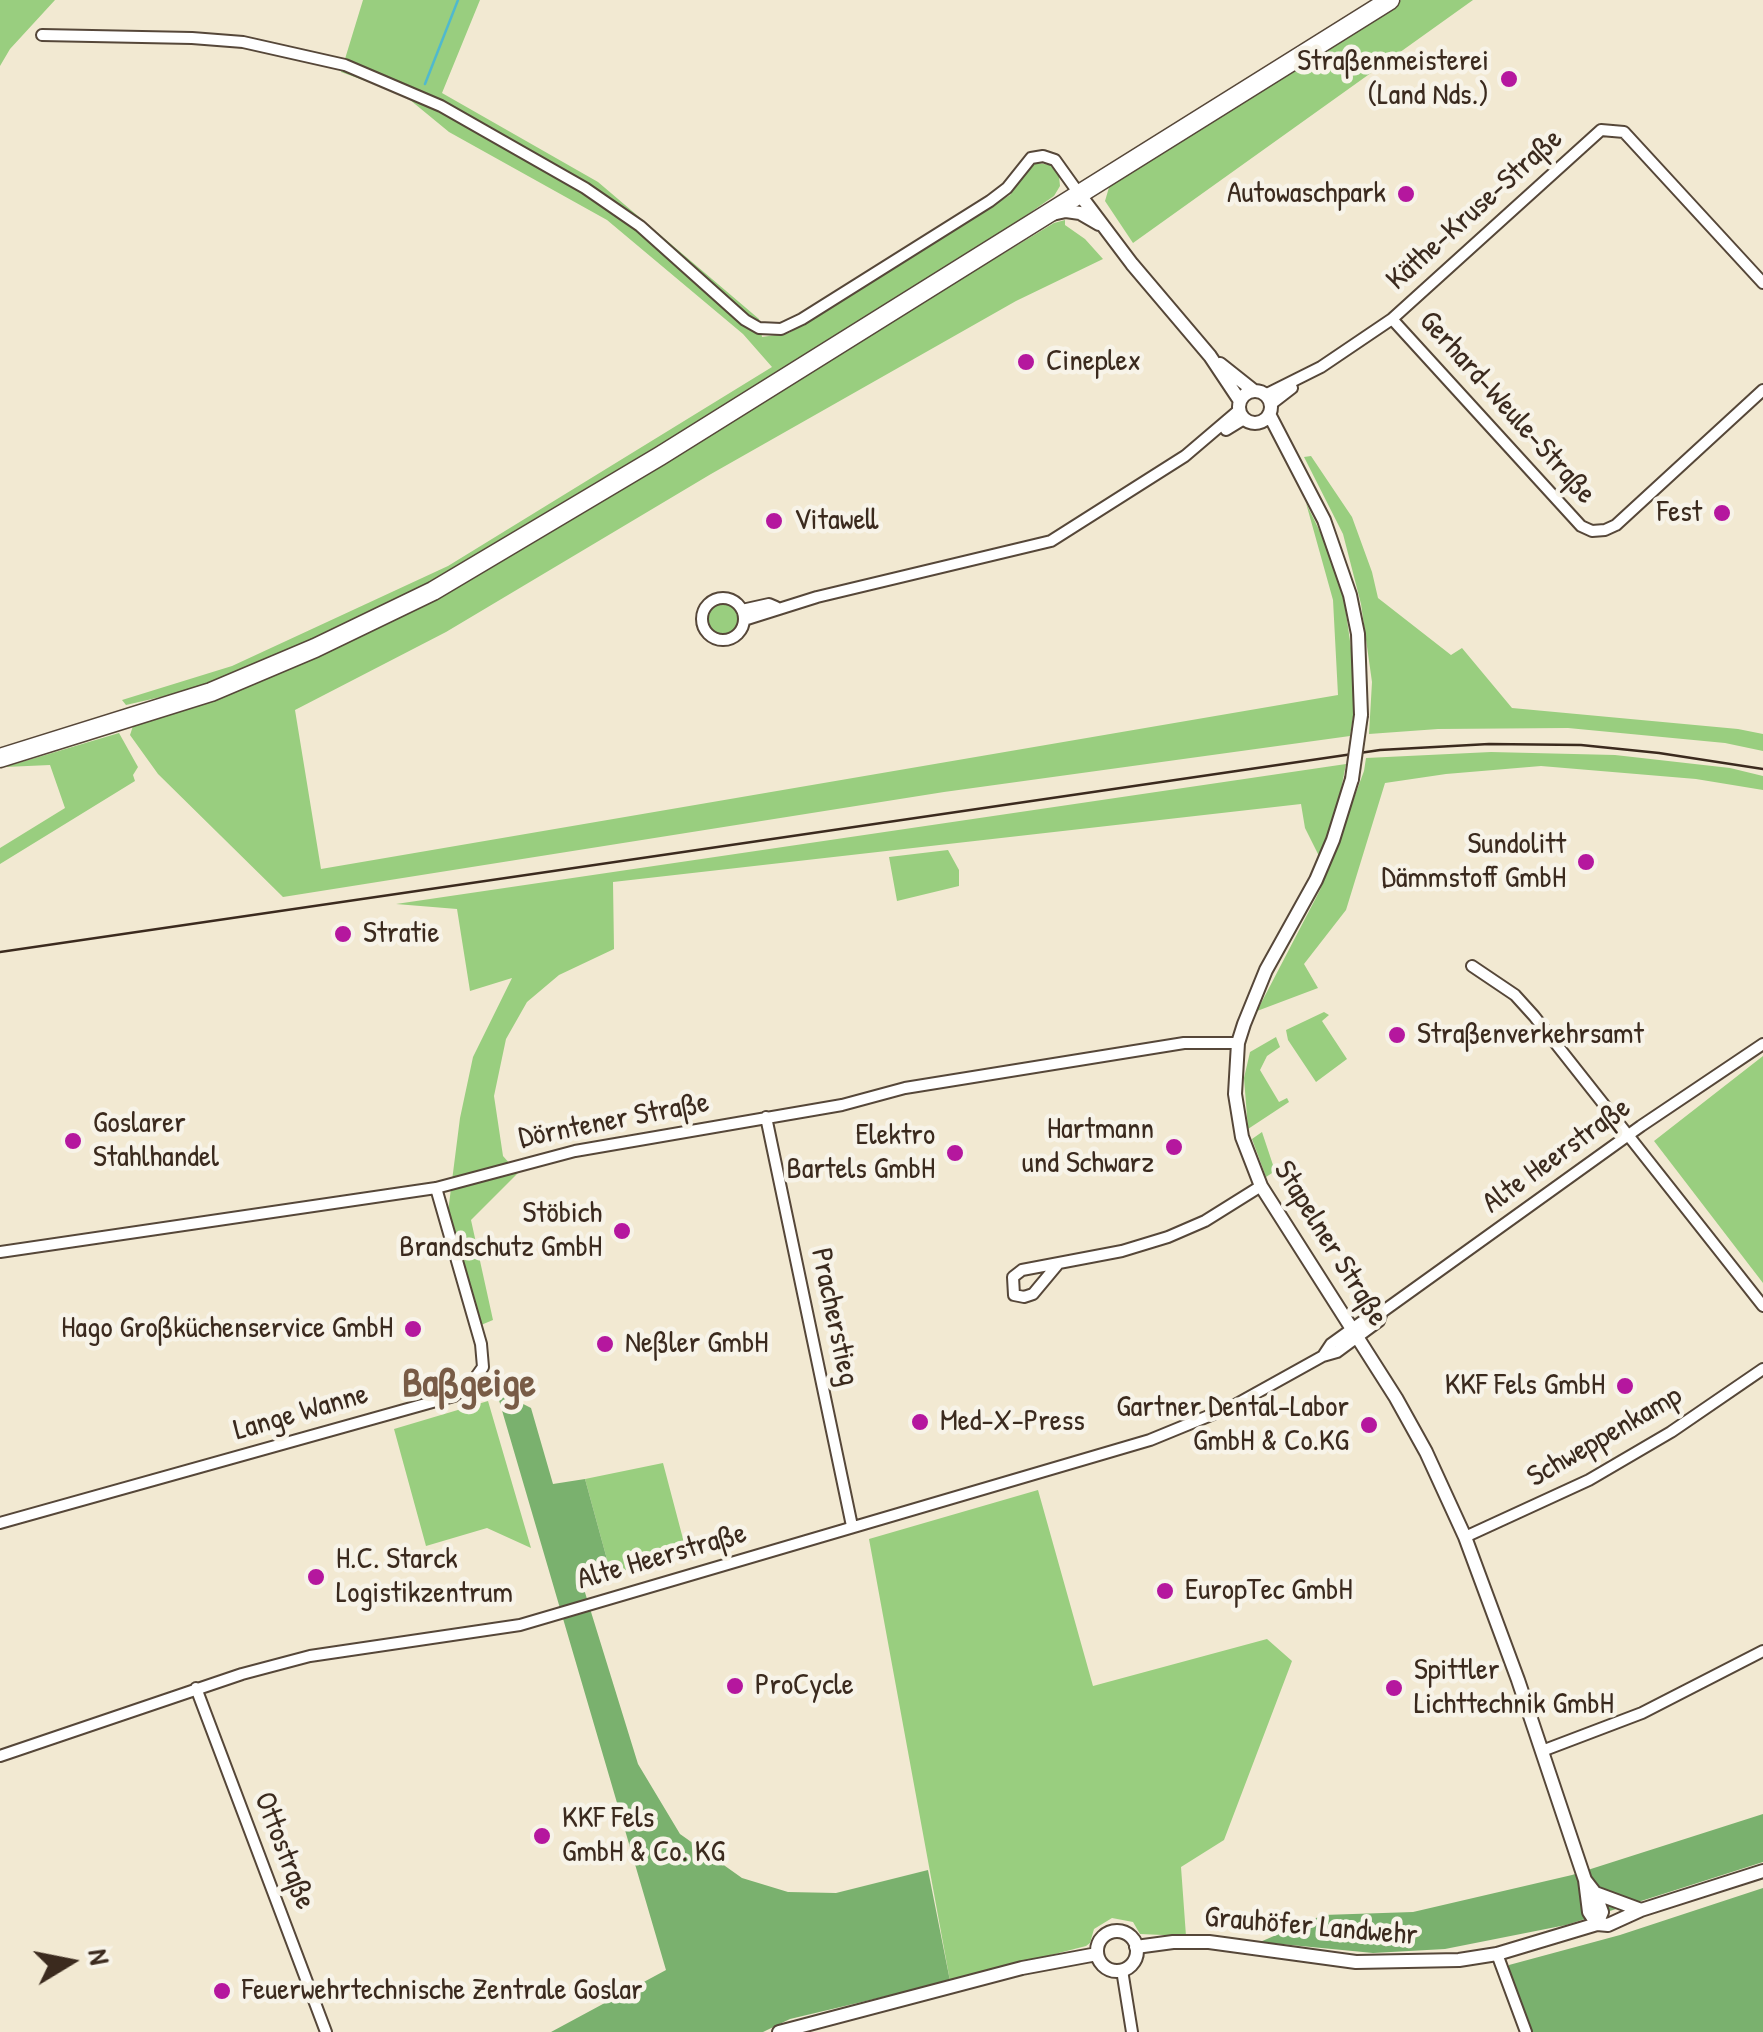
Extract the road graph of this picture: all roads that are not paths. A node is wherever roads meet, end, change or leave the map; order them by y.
1 (1390, 0) edge
2 (42, 35) dead end
3 (1080, 195) junction
4 (1046, 216) junction
5 (1092, 217) junction
6 (1104, 229) junction
7 (1763, 283) edge
8 (1392, 319) junction
9 (1763, 390) edge
10 (1255, 407) junction
11 (743, 615) dead end
12 (0, 758) edge
13 (1472, 966) dead end
14 (1238, 1043) junction
15 (1763, 1044) edge
16 (766, 1117) junction
17 (1628, 1136) junction
18 (1260, 1186) junction
19 (436, 1188) junction
20 (0, 1252) edge
21 (1058, 1264) junction
22 (1763, 1306) edge
23 (1356, 1332) junction
24 (1763, 1370) edge
25 (0, 1523) edge
26 (852, 1526) junction
27 (1466, 1537) junction
28 (1763, 1651) edge
29 (196, 1688) junction
30 (1542, 1751) junction
31 (0, 1756) edge
32 (1763, 1871) edge
33 (1585, 1880) junction
34 (1595, 1893) junction
35 (1641, 1910) junction
36 (1597, 1924) junction
37 (1136, 1947) junction
38 (1097, 1954) junction
39 (1496, 1954) junction
40 (1122, 1970) junction
41 (326, 2032) edge
42 (779, 2032) edge
43 (1132, 2032) edge
44 (1526, 2032) edge

1 - 3 main road
2 - 3 street
3 - 4 main road
3 - 5 street
3 - 6 street, Stapelner Straße
4 - 5 street
4 - 12 main road
5 - 6 street
6 - 10 street, Stapelner Straße
7 - 8 street, Käthe-Kruse-Straße
8 - 9 street, Gerhard-Weule-Straße
8 - 10 street, Gerhard-Weule-Straße
10 - 11 street, Gerhard-Weule-Straße
10 - 14 street, Stapelner Straße, bridge
13 - 17 street
14 - 16 street, Dörntener Straße
14 - 18 street, Stapelner Straße
15 - 17 street, Alte Heerstraße
16 - 19 street, Dörntener Straße
16 - 26 street, Pracherstieg
17 - 22 street
17 - 23 street, Alte Heerstraße
18 - 21 street
18 - 23 street, Stapelner Straße
19 - 20 street, Dörntener Straße
19 - 25 street, Lange Wanne
21 - 21 street
23 - 26 street, Alte Heerstraße
23 - 27 street, Stapelner Straße
24 - 27 street, Schweppenkamp
26 - 29 street, Alte Heerstraße
27 - 30 street, Stapelner Straße
28 - 30 street
29 - 31 street, Alte Heerstraße
29 - 41 street, Ottostraße
30 - 33 street, Stapelner Straße
32 - 35 street, Grauhöfer Landwehr
33 - 34 street, Stapelner Straße
33 - 36 street, Stapelner Straße
34 - 35 street
34 - 36 street
35 - 36 street, Grauhöfer Landwehr
36 - 39 street, Grauhöfer Landwehr
37 - 38 street
37 - 39 street, Grauhöfer Landwehr
37 - 40 street
38 - 40 street
38 - 42 street
39 - 44 street
40 - 43 street

